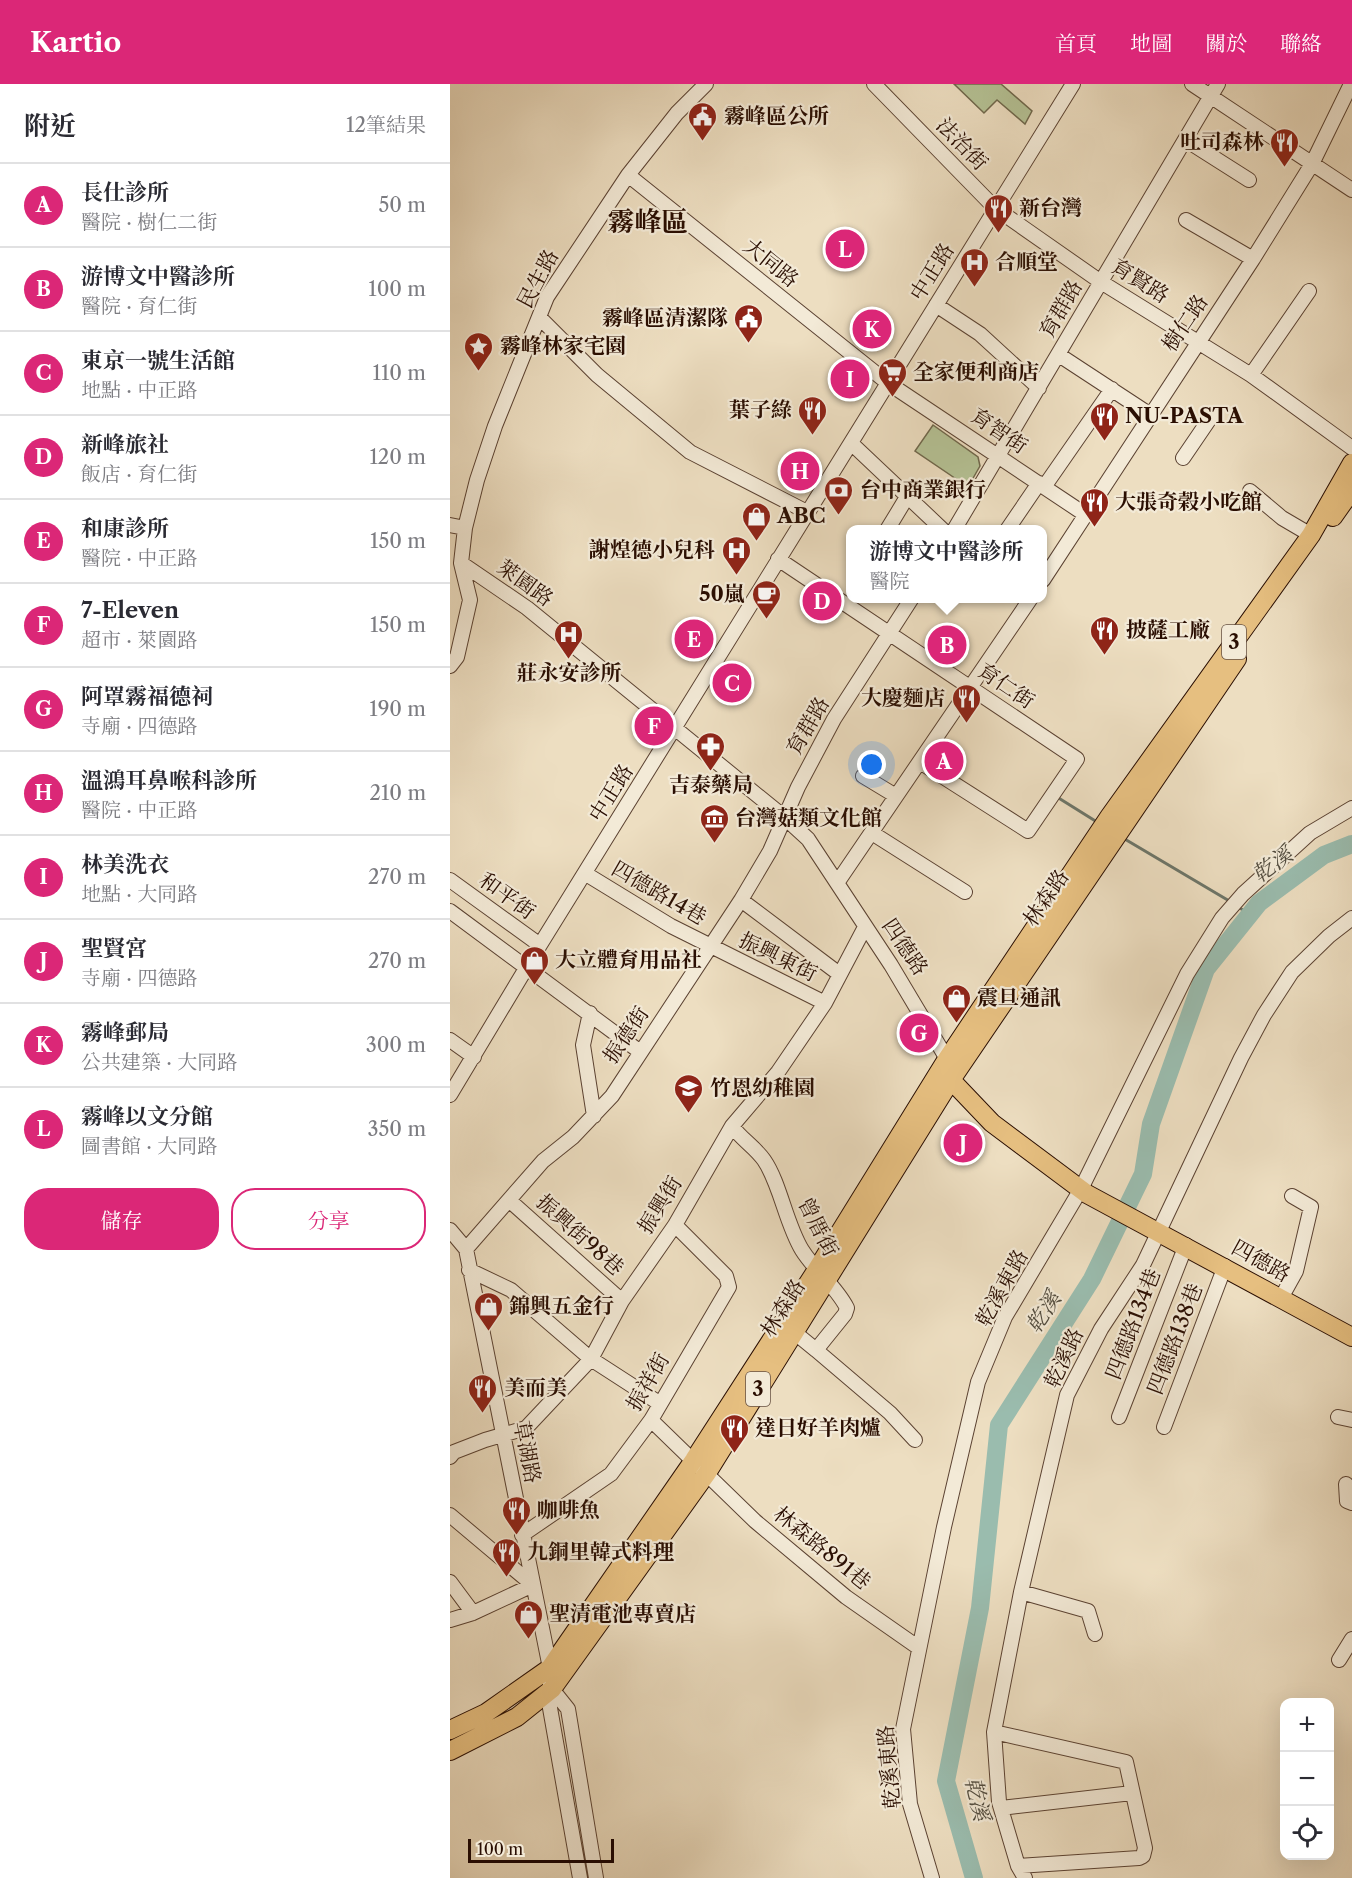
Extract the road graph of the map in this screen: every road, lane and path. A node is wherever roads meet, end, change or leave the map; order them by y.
1 (706, 84) edge
2 (874, 84) edge
3 (1073, 84) edge
4 (1192, 84) edge
5 (1352, 84) edge
6 (1214, 90) edge
7 (1186, 140) junction
8 (1312, 164) junction
9 (628, 175) junction
10 (1249, 180) dead end
11 (1352, 190) edge
12 (995, 208) junction
13 (1186, 220) dead end
14 (1253, 259) junction
15 (1101, 282) junction
16 (1309, 291) dead end
17 (936, 305) junction
18 (540, 318) junction
19 (1197, 342) junction
20 (1059, 355) junction
21 (1251, 375) junction
22 (888, 383) junction
23 (1039, 388) junction
24 (1112, 389) junction
25 (1149, 414) junction
26 (1213, 414) dead end
27 (851, 443) junction
28 (1352, 448) edge
29 (999, 456) junction
30 (1183, 458) dead end
31 (1352, 464) edge
32 (1042, 485) junction
33 (1352, 490) edge
34 (1250, 491) dead end
35 (907, 497) junction
36 (807, 512) junction
37 (1086, 515) junction
38 (450, 525) edge
39 (891, 525) edge
40 (938, 525) edge
41 (957, 525) edge
42 (1011, 525) edge
43 (465, 528) junction
44 (1311, 535) junction
45 (778, 559) junction
46 (461, 563) junction
47 (1047, 574) edge
48 (909, 603) edge
49 (1027, 603) edge
50 (890, 634) junction
51 (450, 666) edge
52 (970, 687) junction
53 (676, 728) junction
54 (920, 762) junction
55 (863, 776) dead end
56 (896, 796) junction
57 (1352, 808) edge
58 (784, 817) junction
59 (1116, 821) junction
60 (872, 833) junction
61 (1103, 841) junction
62 (586, 874) junction
63 (450, 880) edge
64 (837, 884) junction
65 (965, 892) dead end
66 (741, 900) junction
67 (450, 911) edge
68 (1352, 918) edge
69 (865, 927) junction
70 (540, 945) junction
71 (712, 947) junction
72 (527, 969) junction
73 (838, 973) junction
74 (825, 1003) junction
75 (590, 1013) junction
76 (450, 1040) edge
77 (639, 1051) junction
78 (474, 1057) junction
79 (946, 1059) junction
80 (951, 1080) junction
81 (450, 1095) edge
82 (594, 1116) junction
83 (732, 1126) junction
84 (1084, 1191) junction
85 (1292, 1196) dead end
86 (510, 1201) junction
87 (675, 1225) junction
88 (1153, 1229) junction
89 (450, 1230) edge
90 (1186, 1245) junction
91 (466, 1249) junction
92 (1225, 1266) junction
93 (469, 1270) junction
94 (821, 1276) junction
95 (1281, 1298) junction
96 (622, 1301) junction
97 (794, 1332) junction
98 (1352, 1337) edge
99 (816, 1350) junction
100 (591, 1359) junction
101 (659, 1403) junction
102 (1119, 1417) dead end
103 (1338, 1417) dead end
104 (651, 1420) junction
105 (1352, 1420) edge
106 (1164, 1427) dead end
107 (502, 1437) junction
108 (915, 1440) dead end
109 (451, 1453) edge
110 (700, 1467) junction
111 (1346, 1484) dead end
112 (1352, 1503) edge
113 (450, 1515) edge
114 (522, 1535) junction
115 (450, 1582) edge
116 (532, 1585) junction
117 (1021, 1592) junction
118 (473, 1613) junction
119 (450, 1620) edge
120 (1095, 1634) dead end
121 (1352, 1639) edge
122 (919, 1648) junction
123 (1338, 1660) dead end
124 (550, 1668) junction
125 (552, 1689) junction
126 (450, 1730) edge
127 (994, 1732) junction
128 (450, 1751) edge
129 (1132, 1793) junction
130 (1001, 1808) junction
131 (1021, 1872) edge
132 (580, 1878) edge
133 (596, 1878) edge
134 (932, 1878) edge

1 - 9 street, 民生路
2 - 12 street, 法治街
3 - 12 street, 中正路
4 - 6 street
5 - 8 street, 樹仁路
6 - 7 street, 育群路
6 - 8 street
7 - 10 street
7 - 15 street, 育群路
8 - 11 street
8 - 14 street, 樹仁路
9 - 18 street, 民生路
9 - 22 street, 大同路
12 - 15 street, 育賢路
12 - 17 street, 中正路
13 - 14 street
14 - 19 street, 樹仁路
15 - 19 street, 育賢路
15 - 20 street, 育群路
16 - 21 street
17 - 22 street, 中正路
17 - 23 street
18 - 36 street
18 - 43 street, 民生路
19 - 21 street, 育賢路
19 - 25 street, 樹仁路
20 - 23 street, 育群路
20 - 24 street
21 - 28 street, 育賢路
22 - 27 street, 中正路
22 - 29 street, 育智街
23 - 29 street, 育群路
24 - 25 street
24 - 32 street
25 - 37 street, 樹仁路
26 - 30 street
27 - 35 street
27 - 36 street, 中正路
29 - 32 street, 育智街
29 - 41 street, 育群路
31 - 44 main road, 3
32 - 37 street, 育智街
32 - 42 street
33 - 59 main road, 3
34 - 44 street
35 - 39 street
35 - 40 street
36 - 45 street, 中正路
37 - 47 street, 樹仁路
38 - 43 street
43 - 46 street, 民生路
44 - 59 main road, 3
45 - 50 street, 育仁街
45 - 53 street, 中正路
46 - 51 street, 民生路
46 - 53 street, 萊園路
48 - 50 street, 育群路
49 - 52 street
50 - 52 street, 育仁街
50 - 58 street, 育群路
52 - 54 street
52 - 54 street, 育仁街
53 - 58 street, 四德路
53 - 62 street, 中正路
54 - 56 street
55 - 56 street
56 - 60 street
57 - 84 street, 乾溪東路
58 - 64 street, 四德路
58 - 66 street, 振德街
59 - 61 main road, 3
60 - 64 street
60 - 65 street
61 - 79 main road, 林森路 / 3
61 - 80 main road, 林森路 / 3
62 - 70 street, 中正路
62 - 71 street, 四德路14巷
63 - 70 street, 和平街
64 - 69 street, 四德路
66 - 71 street, 振德街
66 - 73 street
67 - 72 street
68 - 88 street, 乾溪路
69 - 73 street, 振興街
69 - 79 street, 四德路
70 - 72 street, 中正路
71 - 74 street, 振興東街
71 - 77 street, 振德街
72 - 75 street
72 - 78 street, 中正路
73 - 74 street, 振興街
74 - 83 street, 振興街
75 - 77 street
75 - 82 street
76 - 78 street
77 - 82 street, 振德街
78 - 81 street, 中正路
79 - 80 main road, 四德路
79 - 94 main road, 林森路 / 3
80 - 84 main road
80 - 94 main road, 林森路 / 3
82 - 86 street, 振德街
83 - 87 street, 振興街
83 - 94 street, 曾厝街
84 - 88 main road, 四德路
84 - 122 street, 乾溪東路
85 - 95 street
86 - 91 street, 振德街
86 - 96 street, 振興街98巷
87 - 96 street, 振興街
87 - 101 street, 振祥街
88 - 90 main road, 四德路
88 - 117 street, 乾溪路
89 - 91 street
90 - 92 main road, 四德路
90 - 102 street, 四德路134巷
91 - 93 street, 草湖路
92 - 95 main road, 四德路
92 - 106 street, 四德路138巷
93 - 100 street
93 - 107 street, 草湖路
94 - 97 main road, 林森路 / 3
94 - 99 street, 曾厝街
94 - 110 main road, 林森路 / 3
95 - 98 main road, 四德路
96 - 100 street, 振興街
97 - 99 street
97 - 110 main road, 林森路 / 3
99 - 108 street
100 - 101 street
100 - 107 street, 振興街
101 - 104 street, 振祥街
103 - 105 street
104 - 110 street, 林森路891巷
104 - 114 street, 振祥街
107 - 109 street, 振興街
107 - 114 street, 草湖路
110 - 122 street, 林森路891巷
110 - 124 main road, 林森路 / 3
110 - 125 main road, 林森路 / 3
111 - 112 street
113 - 116 street
114 - 116 street, 草湖路
115 - 118 street
116 - 118 street
116 - 124 street, 草湖路
117 - 120 street
117 - 127 street, 乾溪路
118 - 119 street
121 - 123 street
122 - 134 street, 乾溪東路
124 - 125 street, 草湖路
124 - 126 main road, 林森路 / 3
125 - 128 main road, 林森路 / 3
125 - 132 street, 草湖路
125 - 133 street, 草湖路
127 - 129 street
127 - 130 street, 乾溪路
129 - 130 street
129 - 131 street
130 - 131 street, 乾溪路

